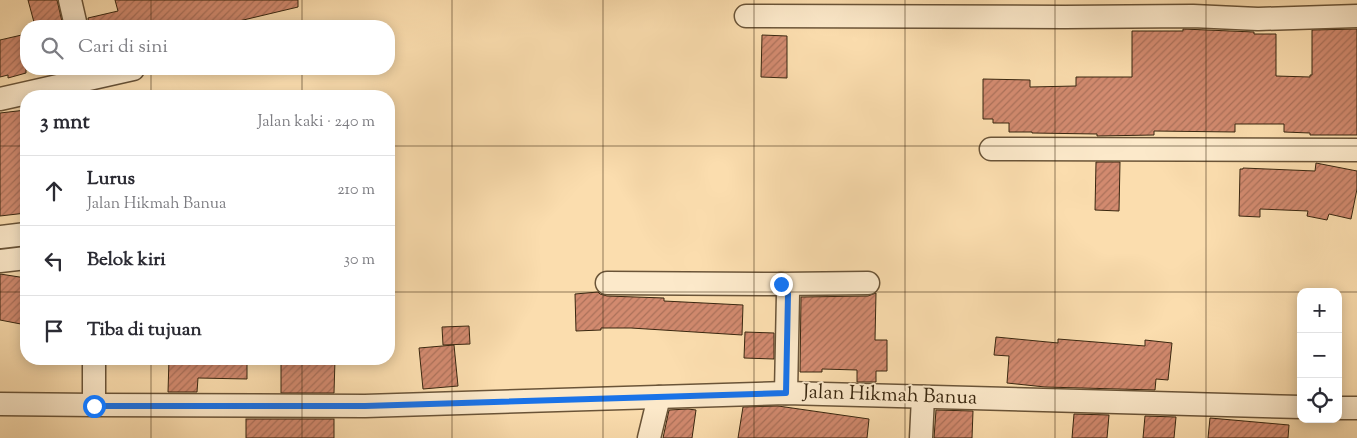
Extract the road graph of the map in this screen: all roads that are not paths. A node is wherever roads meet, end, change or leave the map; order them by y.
1 (70, 0) edge
2 (746, 16) dead end
3 (1357, 16) edge
4 (75, 20) edge
5 (111, 75) edge
6 (86, 82) edge
7 (46, 90) edge
8 (20, 95) edge
9 (0, 99) edge
10 (991, 148) dead end
11 (1357, 150) edge
12 (20, 235) edge
13 (0, 237) edge
14 (20, 259) edge
15 (0, 261) edge
16 (607, 283) dead end
17 (868, 283) dead end
18 (781, 284) junction
19 (94, 365) edge
20 (786, 393) junction
21 (659, 397) junction
22 (923, 398) junction
23 (0, 404) edge
24 (94, 406) junction
25 (1297, 407) edge
26 (1342, 408) edge
27 (1357, 408) edge
28 (649, 438) edge
29 (921, 438) edge

1 - 4 street
2 - 3 street
5 - 6 street
6 - 7 street
8 - 9 street
10 - 11 street
12 - 13 street
14 - 15 street
16 - 18 street
17 - 18 street
18 - 20 street
19 - 24 street
20 - 21 street, Jalan Hikmah Banua
20 - 22 street, Jalan Hikmah Banua
21 - 24 street, Jalan Hikmah Banua
21 - 28 street
22 - 25 street, Jalan Hikmah Banua
22 - 29 street
23 - 24 street, Jalan Hikmah Banua
26 - 27 street

